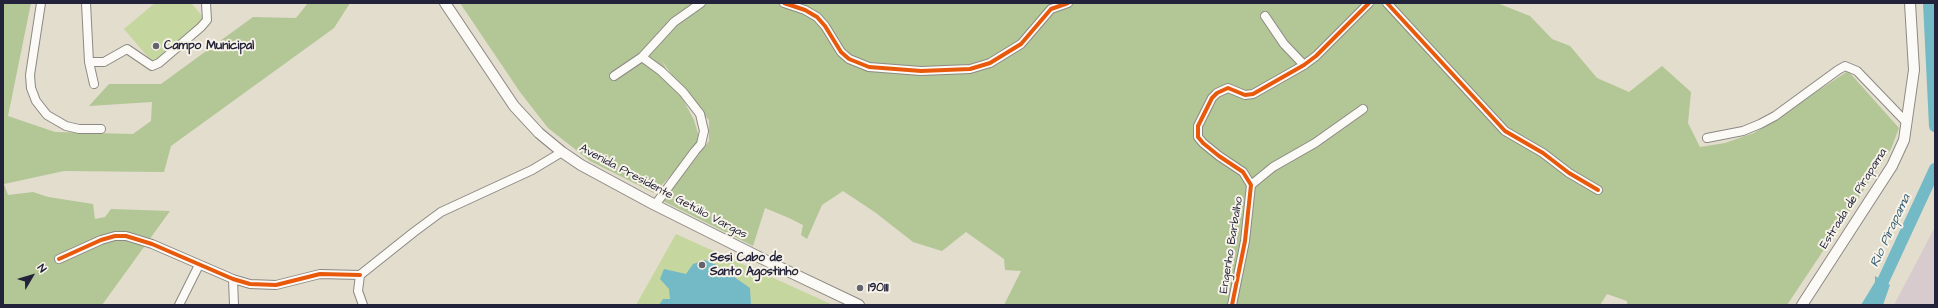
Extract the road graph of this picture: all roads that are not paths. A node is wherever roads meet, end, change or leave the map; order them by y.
1 (41, 3) edge
2 (86, 3) edge
3 (206, 3) edge
4 (445, 3) edge
5 (701, 3) edge
6 (784, 3) edge
7 (1051, 3) edge
8 (1068, 3) edge
9 (1369, 3) edge
10 (1387, 3) edge
11 (1910, 3) edge
12 (1047, 13) junction
13 (1265, 16) dead end
14 (642, 57) junction
15 (89, 62) junction
16 (1304, 65) junction
17 (614, 76) dead end
18 (94, 84) dead end
19 (1363, 108) dead end
20 (1907, 123) junction
21 (101, 129) dead end
22 (1707, 138) dead end
23 (562, 152) junction
24 (1251, 185) junction
25 (1598, 190) dead end
26 (655, 205) junction
27 (59, 259) dead end
28 (199, 265) junction
29 (360, 275) junction
30 (234, 279) junction
31 (179, 305) edge
32 (234, 305) edge
33 (363, 305) edge
34 (859, 305) edge
35 (1232, 305) edge
36 (1802, 305) edge

1 - 21 street
2 - 15 street
3 - 15 street
4 - 23 main road, Avenida Presidente Getúlio Vargas
5 - 14 street
6 - 12 street
7 - 12 street
8 - 12 street
9 - 16 street, Engenho Barbalho
10 - 25 street
11 - 20 main road, Estrada de Pirapama
13 - 16 street
14 - 17 street
14 - 26 street
15 - 18 street
16 - 24 street, Engenho Barbalho
19 - 24 street
20 - 22 street
20 - 36 main road, Estrada de Pirapama
23 - 26 main road, Avenida Presidente Getúlio Vargas
23 - 29 street
24 - 35 street, Engenho Barbalho
26 - 34 main road, Avenida Presidente Getúlio Vargas
27 - 28 street
28 - 30 street
28 - 31 street
29 - 30 street
29 - 33 street
30 - 32 street

